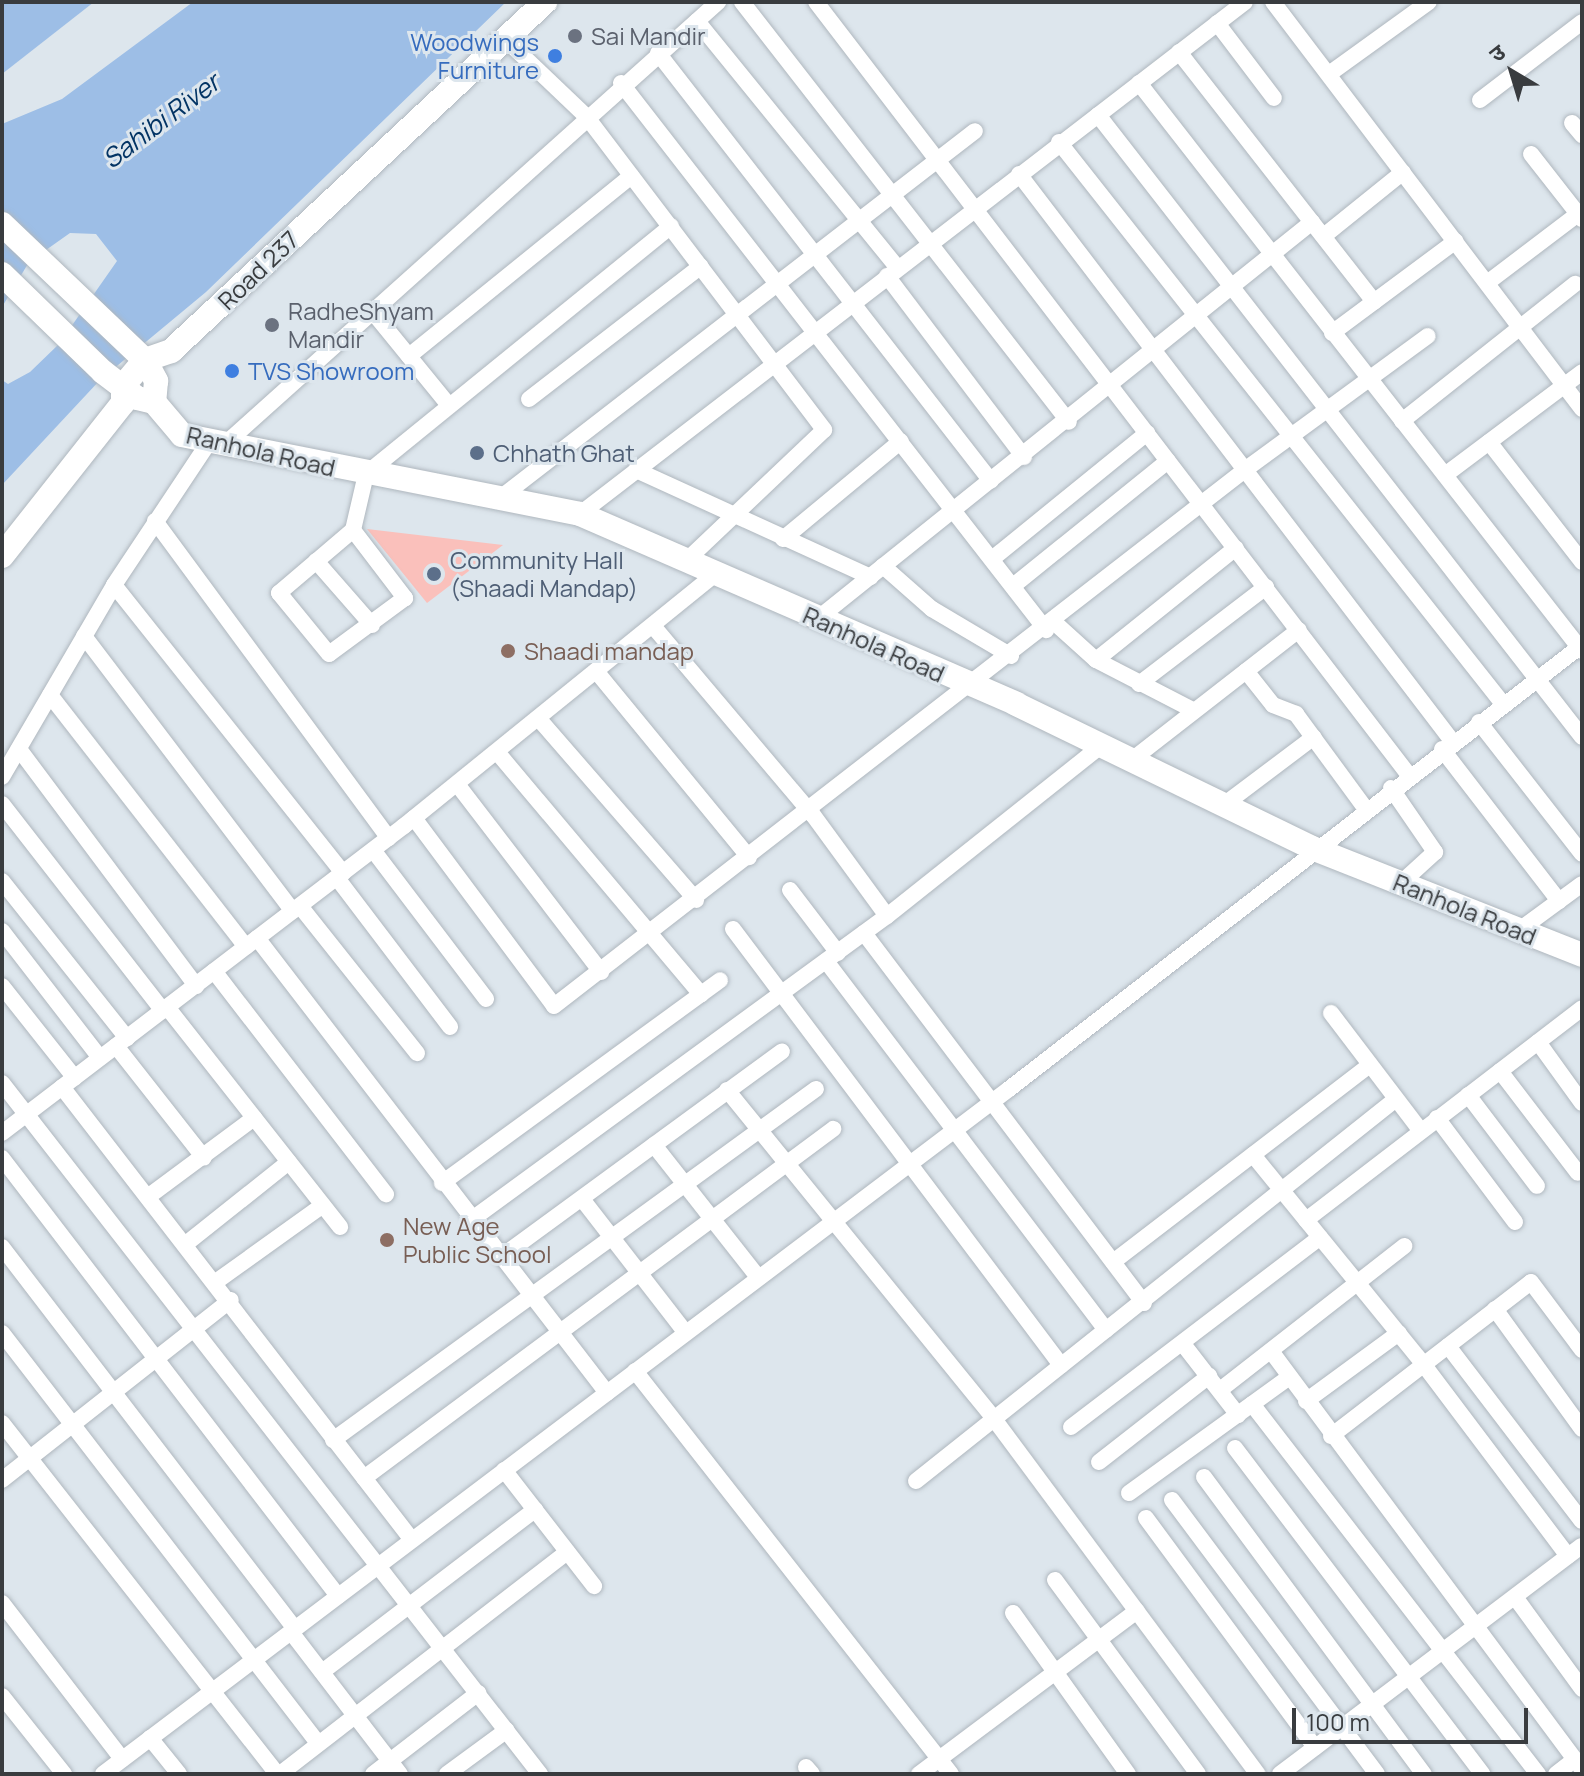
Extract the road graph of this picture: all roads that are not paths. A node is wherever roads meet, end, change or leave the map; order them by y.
1 (545, 2) edge
2 (718, 2) edge
3 (742, 2) edge
4 (816, 2) edge
5 (1245, 2) edge
6 (1273, 2) edge
7 (1429, 2) edge
8 (697, 21) junction
9 (1582, 22) edge
10 (1217, 23) junction
11 (504, 38) junction
12 (1179, 52) junction
13 (658, 53) junction
14 (1329, 74) junction
15 (621, 83) junction
16 (1139, 83) junction
17 (1274, 98) dead end
18 (1480, 100) dead end
19 (1098, 115) junction
20 (586, 116) junction
21 (975, 131) dead end
22 (1059, 142) junction
23 (1531, 154) dead end
24 (936, 158) junction
25 (1403, 172) junction
26 (1019, 174) junction
27 (631, 176) junction
28 (890, 193) junction
29 (975, 207) junction
30 (1580, 216) edge
31 (856, 220) junction
32 (1312, 222) junction
33 (2, 224) edge
34 (671, 226) junction
35 (1325, 235) junction
36 (1456, 241) junction
37 (930, 242) junction
38 (814, 253) junction
39 (1272, 255) junction
40 (701, 266) junction
41 (892, 272) junction
42 (2, 274) edge
43 (778, 282) junction
44 (1487, 283) junction
45 (1575, 284) dead end
46 (1228, 290) junction
47 (1374, 302) junction
48 (852, 303) junction
49 (372, 311) junction
50 (737, 311) junction
51 (1198, 315) junction
52 (1521, 328) junction
53 (816, 330) junction
54 (1332, 333) junction
55 (1428, 336) dead end
56 (1155, 353) junction
57 (409, 356) junction
58 (145, 360) junction
59 (775, 360) junction
60 (1582, 372) edge
61 (113, 379) junction
62 (1369, 380) junction
63 (1564, 385) junction
64 (1111, 388) junction
65 (529, 399) dead end
66 (154, 402) junction
67 (447, 403) junction
68 (1582, 409) edge
69 (1325, 413) junction
70 (1402, 421) junction
71 (1069, 422) junction
72 (1147, 433) junction
73 (1292, 435) junction
74 (901, 441) junction
75 (1489, 442) junction
76 (217, 444) junction
77 (1024, 457) junction
78 (1168, 461) junction
79 (1246, 469) junction
80 (636, 470) junction
81 (366, 474) junction
82 (1445, 475) junction
83 (991, 481) junction
84 (500, 498) junction
85 (1202, 504) junction
86 (955, 510) junction
87 (580, 514) junction
88 (729, 515) junction
89 (155, 521) junction
90 (353, 530) junction
91 (783, 539) junction
92 (1236, 548) junction
93 (2, 556) edge
94 (688, 559) junction
95 (992, 559) junction
96 (316, 561) junction
97 (1582, 562) edge
98 (718, 572) junction
99 (877, 572) junction
100 (114, 585) junction
101 (1013, 586) junction
102 (1266, 587) junction
103 (816, 620) junction
104 (372, 625) junction
105 (653, 626) junction
106 (1051, 626) junction
107 (1299, 630) junction
108 (84, 636) junction
109 (1581, 648) edge
110 (1011, 656) junction
111 (1096, 660) junction
112 (596, 671) junction
113 (1246, 671) junction
114 (1537, 679) junction
115 (1139, 684) junction
116 (972, 686) junction
117 (50, 695) junction
118 (1503, 704) junction
119 (1193, 710) junction
120 (538, 718) junction
121 (1479, 722) junction
122 (1314, 737) junction
123 (1582, 737) edge
124 (1103, 744) junction
125 (1447, 745) junction
126 (19, 749) junction
127 (497, 752) junction
128 (1133, 759) junction
129 (1408, 774) junction
130 (2, 777) edge
131 (457, 784) junction
132 (1391, 788) junction
133 (2, 804) edge
134 (1225, 804) junction
135 (1365, 808) junction
136 (811, 812) junction
137 (414, 818) junction
138 (389, 838) junction
139 (1312, 848) junction
140 (373, 850) junction
141 (1582, 854) edge
142 (749, 857) junction
143 (340, 876) junction
144 (2, 881) edge
145 (1401, 883) junction
146 (1582, 884) edge
147 (790, 890) dead end
148 (696, 900) junction
149 (1559, 901) junction
150 (296, 908) junction
151 (887, 916) junction
152 (733, 929) dead end
153 (2, 931) edge
154 (1518, 931) junction
155 (864, 933) junction
156 (653, 935) junction
157 (252, 943) junction
158 (1582, 955) edge
159 (832, 957) junction
160 (214, 971) junction
161 (601, 972) junction
162 (720, 980) dead end
163 (2, 986) edge
164 (196, 986) junction
165 (783, 993) junction
166 (701, 994) junction
167 (486, 999) dead end
168 (1582, 1008) edge
169 (165, 1009) junction
170 (1331, 1013) dead end
171 (450, 1027) dead end
172 (122, 1042) junction
173 (1538, 1042) junction
174 (782, 1051) dead end
175 (417, 1053) dead end
176 (100, 1058) junction
177 (1370, 1065) junction
178 (1500, 1071) junction
179 (2, 1083) edge
180 (68, 1083) junction
181 (816, 1089) dead end
182 (727, 1090) junction
183 (1468, 1095) junction
184 (1396, 1099) junction
185 (992, 1102) junction
186 (1582, 1103) edge
187 (26, 1115) junction
188 (254, 1118) junction
189 (1437, 1118) junction
190 (759, 1129) junction
191 (833, 1129) dead end
192 (954, 1130) junction
193 (1421, 1131) junction
194 (2, 1133) edge
195 (654, 1145) junction
196 (1253, 1155) junction
197 (2, 1158) edge
198 (204, 1158) junction
199 (289, 1162) junction
200 (787, 1162) junction
201 (912, 1162) junction
202 (1578, 1173) dead end
203 (442, 1183) junction
204 (685, 1183) junction
205 (1537, 1186) dead end
206 (1282, 1189) junction
207 (386, 1194) dead end
208 (149, 1196) junction
209 (582, 1199) junction
210 (323, 1205) junction
211 (710, 1216) junction
212 (471, 1220) junction
213 (1306, 1220) junction
214 (835, 1221) junction
215 (1515, 1222) dead end
216 (340, 1227) dead end
217 (612, 1237) junction
218 (1320, 1237) junction
219 (187, 1243) junction
220 (1404, 1246) dead end
221 (2, 1247) edge
222 (501, 1257) junction
223 (1113, 1262) junction
224 (637, 1270) junction
225 (758, 1277) junction
226 (217, 1281) junction
227 (1357, 1283) junction
228 (532, 1297) junction
229 (231, 1300) junction
230 (1144, 1303) junction
231 (1495, 1309) junction
232 (194, 1329) junction
233 (559, 1329) junction
234 (1106, 1330) junction
235 (685, 1332) junction
236 (2, 1333) edge
237 (1399, 1333) junction
238 (1183, 1344) junction
239 (1448, 1346) junction
240 (1582, 1350) edge
241 (1271, 1351) junction
242 (159, 1357) junction
243 (1061, 1365) junction
244 (1424, 1365) junction
245 (635, 1371) junction
246 (1209, 1376) junction
247 (1289, 1377) junction
248 (1220, 1390) junction
249 (114, 1393) junction
250 (607, 1393) junction
251 (1306, 1401) junction
252 (1252, 1404) junction
253 (1238, 1415) junction
254 (994, 1419) junction
255 (2, 1423) edge
256 (72, 1426) junction
257 (1071, 1427) dead end
258 (1582, 1429) edge
259 (1331, 1436) junction
260 (333, 1440) junction
261 (1235, 1448) dead end
262 (31, 1458) junction
263 (1099, 1462) dead end
264 (504, 1470) junction
265 (1204, 1477) dead end
266 (364, 1478) junction
267 (2, 1480) edge
268 (916, 1481) dead end
269 (1129, 1493) dead end
270 (1172, 1500) dead end
271 (535, 1510) junction
272 (1146, 1518) dead end
273 (1582, 1521) edge
274 (412, 1540) junction
275 (1582, 1546) edge
276 (567, 1552) junction
277 (1568, 1556) junction
278 (378, 1566) junction
279 (1055, 1580) dead end
280 (594, 1586) dead end
281 (338, 1596) junction
282 (1515, 1597) junction
283 (2, 1603) edge
284 (408, 1606) junction
285 (1137, 1611) junction
286 (1013, 1613) dead end
287 (1476, 1626) junction
288 (293, 1630) junction
289 (1099, 1639) junction
290 (441, 1649) junction
291 (1445, 1649) junction
292 (253, 1660) junction
293 (322, 1672) junction
294 (1057, 1673) junction
295 (1407, 1678) junction
296 (1582, 1689) edge
297 (211, 1692) junction
298 (478, 1693) junction
299 (2, 1696) edge
300 (1373, 1704) junction
301 (355, 1715) junction
302 (1343, 1726) junction
303 (507, 1730) junction
304 (150, 1738) junction
305 (318, 1743) junction
306 (1315, 1747) junction
307 (122, 1759) junction
308 (940, 1759) junction
309 (1578, 1764) edge
310 (395, 1767) edge
311 (106, 1773) edge
312 (537, 1773) edge
313 (64, 1774) edge
314 (179, 1774) edge
315 (278, 1774) edge
316 (373, 1774) edge
317 (447, 1774) edge
318 (919, 1774) edge
319 (951, 1774) edge
320 (1128, 1774) edge
321 (1198, 1774) edge
322 (1258, 1774) edge
323 (1280, 1774) edge
324 (1377, 1774) edge
325 (1424, 1774) edge
326 (1482, 1774) edge
327 (1538, 1774) edge
328 (1556, 1774) edge

1 - 11 street, Road 237
2 - 8 street
3 - 28 street
4 - 24 street
5 - 10 street
6 - 14 street
7 - 14 street
8 - 13 street
8 - 31 street
9 - 18 street
10 - 12 street
10 - 17 street
11 - 20 street
11 - 58 street, Road 237
12 - 16 street
12 - 32 street
13 - 15 street
13 - 38 street
14 - 25 street
15 - 20 street
15 - 43 street
16 - 19 street
16 - 39 street
19 - 22 street
19 - 46 street
20 - 27 street
20 - 49 street
21 - 24 street
22 - 26 street
22 - 51 street
23 - 30 street
24 - 28 street
24 - 29 street
25 - 35 street
25 - 36 street
26 - 29 street
26 - 56 street
27 - 34 street
27 - 57 street
28 - 31 street
28 - 37 street
29 - 37 street
29 - 64 street
30 - 44 street
31 - 38 street
31 - 41 street
32 - 35 street
32 - 39 street
33 - 58 street
34 - 40 street
34 - 67 street
35 - 47 street
36 - 44 street
36 - 47 street
37 - 41 street
37 - 71 street
38 - 43 street
38 - 48 street
39 - 46 street
39 - 54 street
40 - 50 street
40 - 65 street
41 - 48 street
41 - 77 street
42 - 61 street, Ranhola Road
43 - 50 street
43 - 53 street
44 - 52 street
45 - 52 street
46 - 51 street
46 - 69 street
47 - 54 street
48 - 53 street
48 - 83 street
49 - 57 street
49 - 76 street
50 - 59 street
50 - 84 street
51 - 56 street
51 - 73 street
52 - 63 street
52 - 70 street
53 - 59 street
53 - 74 street
54 - 62 street
55 - 62 street
56 - 64 street
56 - 79 street
57 - 67 street
58 - 61 street, Road 237
58 - 66 street, Ranhola Road
59 - 80 street
59 - 88 street
60 - 63 street
61 - 66 street, Ranhola Road
61 - 93 street, Road 237
62 - 69 street
62 - 70 street
63 - 68 street
63 - 75 street
64 - 71 street
64 - 72 street
66 - 76 street, Ranhola Road
67 - 81 street
69 - 73 street
69 - 114 street
70 - 82 street
71 - 77 street
72 - 78 street
72 - 95 street
73 - 79 street
73 - 118 street
74 - 86 street
74 - 91 street
75 - 82 street
75 - 97 street
76 - 81 street, Ranhola Road
76 - 89 street
77 - 83 street
78 - 85 street
78 - 101 street
79 - 85 street
79 - 125 street
80 - 87 street
80 - 88 street
81 - 84 street, Ranhola Road
81 - 90 street
82 - 109 street
83 - 86 street
84 - 87 street, Ranhola Road
85 - 92 street
85 - 106 street
86 - 95 street
86 - 99 street
87 - 94 street, Ranhola Road
88 - 91 street
88 - 94 street
89 - 100 street
89 - 138 street
90 - 96 street
90 - 104 street
91 - 99 street
92 - 102 street
92 - 111 street
94 - 98 street, Ranhola Road
95 - 101 street
96 - 104 street
96 - 104 street
98 - 103 street, Ranhola Road
98 - 105 street
99 - 103 street
99 - 110 street
100 - 108 street
100 - 143 street
101 - 106 street
102 - 107 street
102 - 115 street
103 - 116 street, Ranhola Road
105 - 112 street
105 - 136 street
106 - 110 street
106 - 111 street
107 - 113 street
107 - 129 street
108 - 117 street
108 - 150 street
109 - 114 street
110 - 116 street
111 - 115 street
112 - 120 street
112 - 142 street
113 - 119 street
113 - 122 street
114 - 118 street
114 - 123 street
115 - 119 street
116 - 124 street, Ranhola Road
116 - 136 street
117 - 126 street
117 - 157 street
118 - 121 street
119 - 128 street
120 - 127 street
120 - 148 street
121 - 125 street
121 - 141 street
122 - 134 street
122 - 135 street
124 - 128 street, Ranhola Road
124 - 151 street
125 - 129 street
125 - 149 street
126 - 130 street
126 - 164 street
127 - 131 street
127 - 156 street
128 - 134 street, Ranhola Road
129 - 132 street
131 - 137 street
131 - 161 street
132 - 135 street
132 - 145 street
133 - 169 street
134 - 139 street, Ranhola Road
135 - 139 street
136 - 142 street
136 - 151 street
137 - 138 street
137 - 161 street
138 - 140 street
139 - 145 street, Ranhola Road
139 - 185 street
140 - 143 street
140 - 167 street
142 - 148 street
143 - 150 street
143 - 171 street
144 - 172 street
145 - 154 street, Ranhola Road
146 - 149 street
147 - 159 street
148 - 156 street
149 - 154 street
150 - 157 street
150 - 175 street
151 - 155 street
152 - 165 street
153 - 176 street
154 - 158 street, Ranhola Road
155 - 159 street
155 - 185 street
156 - 161 street
156 - 166 street
157 - 160 street
157 - 203 street
159 - 165 street
159 - 192 street
160 - 164 street
160 - 207 street
162 - 166 street
163 - 180 street
164 - 169 street
165 - 201 street
165 - 212 street
166 - 203 street
168 - 173 street
169 - 172 street
169 - 188 street
170 - 177 street
172 - 176 street
172 - 198 street
173 - 178 street
173 - 186 street
174 - 182 street
176 - 180 street
177 - 184 street
177 - 196 street
178 - 183 street
178 - 202 street
179 - 187 street
180 - 187 street
180 - 208 street
181 - 190 street
182 - 190 street
182 - 195 street
183 - 189 street
183 - 205 street
184 - 193 street
184 - 206 street
185 - 192 street
185 - 223 street
187 - 194 street
187 - 232 street
188 - 198 street
188 - 199 street
189 - 193 street
189 - 215 street
190 - 200 street
190 - 204 street
191 - 200 street
192 - 201 street
192 - 234 street
193 - 213 street
195 - 204 street
195 - 209 street
196 - 206 street
196 - 223 street
197 - 242 street
198 - 208 street
199 - 210 street
199 - 219 street
200 - 211 street
200 - 214 street
201 - 214 street
201 - 243 street
203 - 212 street
204 - 211 street
204 - 217 street
206 - 213 street
206 - 230 street
208 - 219 street
209 - 217 street
209 - 222 street
210 - 216 street
210 - 226 street
211 - 224 street
211 - 225 street
212 - 222 street
213 - 218 street
214 - 225 street
214 - 254 street
217 - 224 street
217 - 228 street
218 - 227 street
218 - 238 street
219 - 226 street
220 - 227 street
221 - 249 street
222 - 228 street
223 - 230 street
224 - 233 street
224 - 235 street
225 - 235 street
226 - 229 street
227 - 237 street
227 - 241 street
228 - 233 street
228 - 260 street
229 - 232 street
229 - 260 street
230 - 234 street
231 - 239 street
231 - 240 street
231 - 258 street
232 - 242 street
232 - 278 street
233 - 250 street
233 - 266 street
234 - 243 street
235 - 245 street
236 - 256 street
237 - 244 street
237 - 251 street
238 - 246 street
238 - 257 street
239 - 244 street
239 - 273 street
241 - 247 street
241 - 248 street
242 - 249 street
242 - 281 street
243 - 254 street
244 - 259 street
244 - 277 street
245 - 250 street
245 - 308 street
246 - 248 street
246 - 263 street
247 - 251 street
247 - 252 street
248 - 253 street
249 - 256 street
249 - 288 street
250 - 264 street
251 - 259 street
252 - 253 street
252 - 291 street
253 - 269 street
254 - 268 street
254 - 285 street
255 - 262 street
256 - 262 street
256 - 292 street
259 - 287 street
260 - 266 street
261 - 295 street
262 - 267 street
262 - 297 street
264 - 271 street
264 - 274 street
265 - 300 street
266 - 274 street
270 - 302 street
271 - 276 street
271 - 284 street
272 - 306 street
274 - 278 street
275 - 277 street
276 - 280 street
276 - 290 street
277 - 282 street
278 - 281 street
278 - 284 street
279 - 289 street
281 - 288 street
282 - 287 street
282 - 296 street
283 - 307 street
284 - 290 street
284 - 293 street
285 - 289 street
285 - 322 street
286 - 294 street
287 - 291 street
287 - 309 street
288 - 292 street
288 - 293 street
289 - 294 street
289 - 321 street
290 - 298 street
290 - 301 street
291 - 295 street
291 - 327 street
292 - 297 street
292 - 305 street
293 - 301 street
294 - 308 street
294 - 320 street
295 - 300 street
295 - 326 street
297 - 304 street
297 - 315 street
298 - 303 street
298 - 310 street
299 - 313 street
300 - 302 street
300 - 325 street
301 - 305 street
301 - 310 street
302 - 306 street
302 - 324 street
303 - 312 street
303 - 317 street
304 - 307 street
304 - 314 street
305 - 315 street
306 - 323 street
307 - 311 street
308 - 318 street
308 - 319 street
309 - 328 street
310 - 316 street

